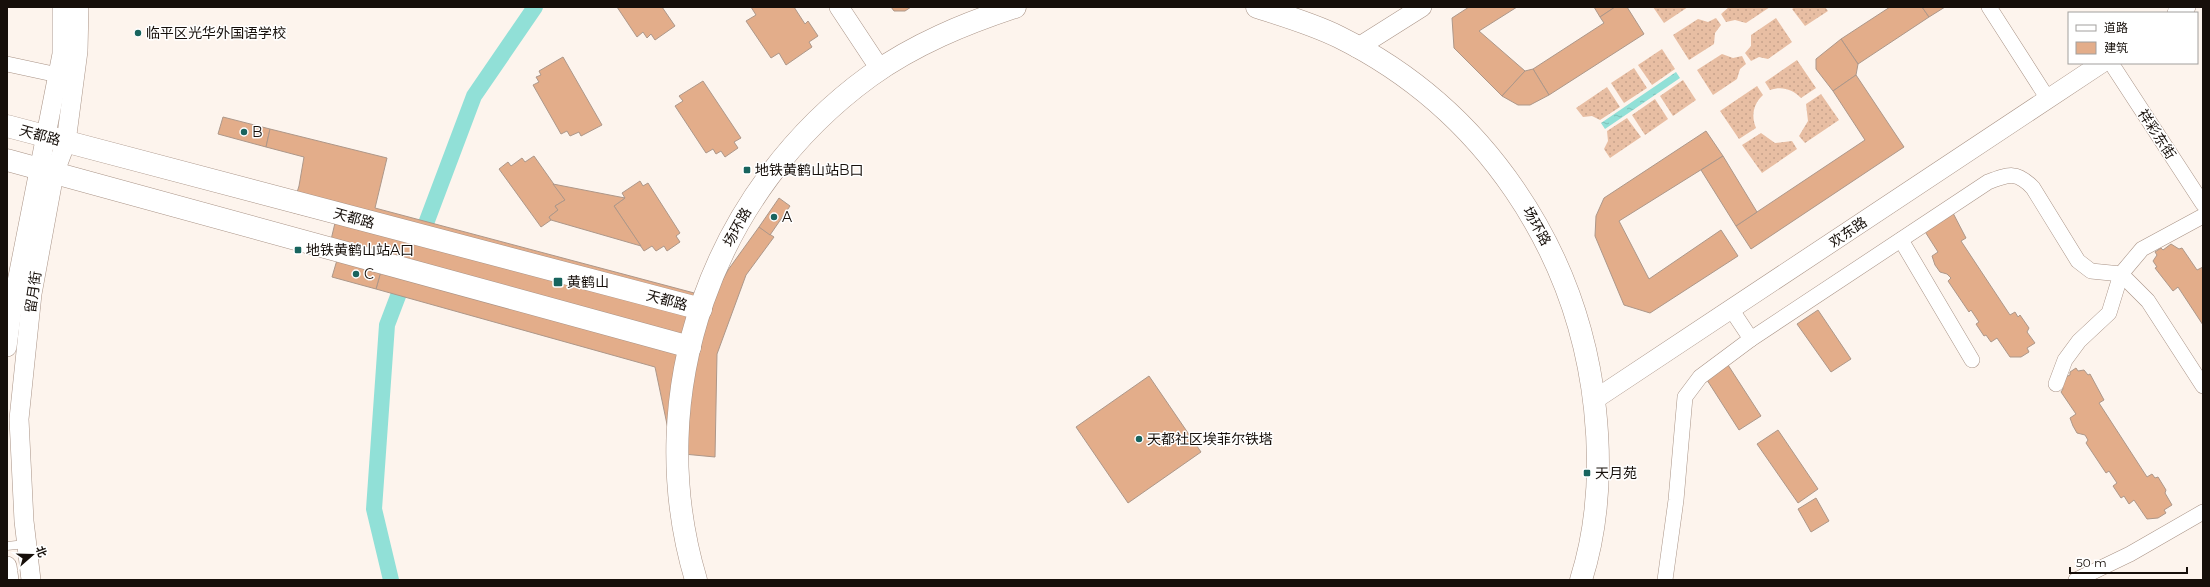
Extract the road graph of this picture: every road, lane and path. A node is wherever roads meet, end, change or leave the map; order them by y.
1 (62, 7) edge
2 (79, 7) edge
3 (839, 7) edge
4 (1015, 7) edge
5 (1256, 7) edge
6 (1422, 7) edge
7 (1989, 7) edge
8 (1357, 48) junction
9 (7, 64) edge
10 (2100, 64) edge
11 (2112, 64) edge
12 (880, 69) junction
13 (58, 75) junction
14 (2048, 99) junction
15 (7, 126) edge
16 (56, 139) junction
17 (7, 160) edge
18 (47, 172) junction
19 (2203, 204) edge
20 (2203, 216) edge
21 (1901, 240) junction
22 (2121, 274) junction
23 (701, 309) junction
24 (1731, 309) junction
25 (1751, 339) junction
26 (7, 347) edge
27 (690, 347) junction
28 (1972, 360) dead end
29 (2056, 384) dead end
30 (2203, 386) edge
31 (1594, 400) junction
32 (2203, 512) edge
33 (26, 544) junction
34 (7, 546) edge
35 (7, 566) edge
36 (9, 580) edge
37 (31, 580) edge
38 (696, 580) edge
39 (1581, 580) edge
40 (1665, 580) edge
41 (2076, 580) edge

1 - 13 street, 留月街
2 - 16 street, 留月街
3 - 12 street
4 - 12 main road, 场环路
5 - 8 main road, 场环路
6 - 8 street
7 - 14 street
8 - 31 main road, 场环路
9 - 13 street
10 - 14 street, 欢东路
11 - 19 street, 祥彩东街
12 - 23 main road, 场环路
13 - 16 street, 留月街
14 - 24 street, 欢东路
15 - 16 main road, 天都路
16 - 18 street, 留月街
16 - 23 main road, 天都路
17 - 18 main road
18 - 26 street, 留月街
18 - 27 main road
18 - 33 street, 留月街
20 - 22 street
21 - 22 street
21 - 25 street
21 - 28 street
22 - 29 street
22 - 30 street
23 - 27 main road, 场环路
24 - 25 street
24 - 31 street, 欢东路
25 - 40 street
27 - 38 main road, 场环路
31 - 39 main road, 场环路
32 - 41 street
33 - 34 lane
33 - 37 street, 留月街
35 - 36 street

